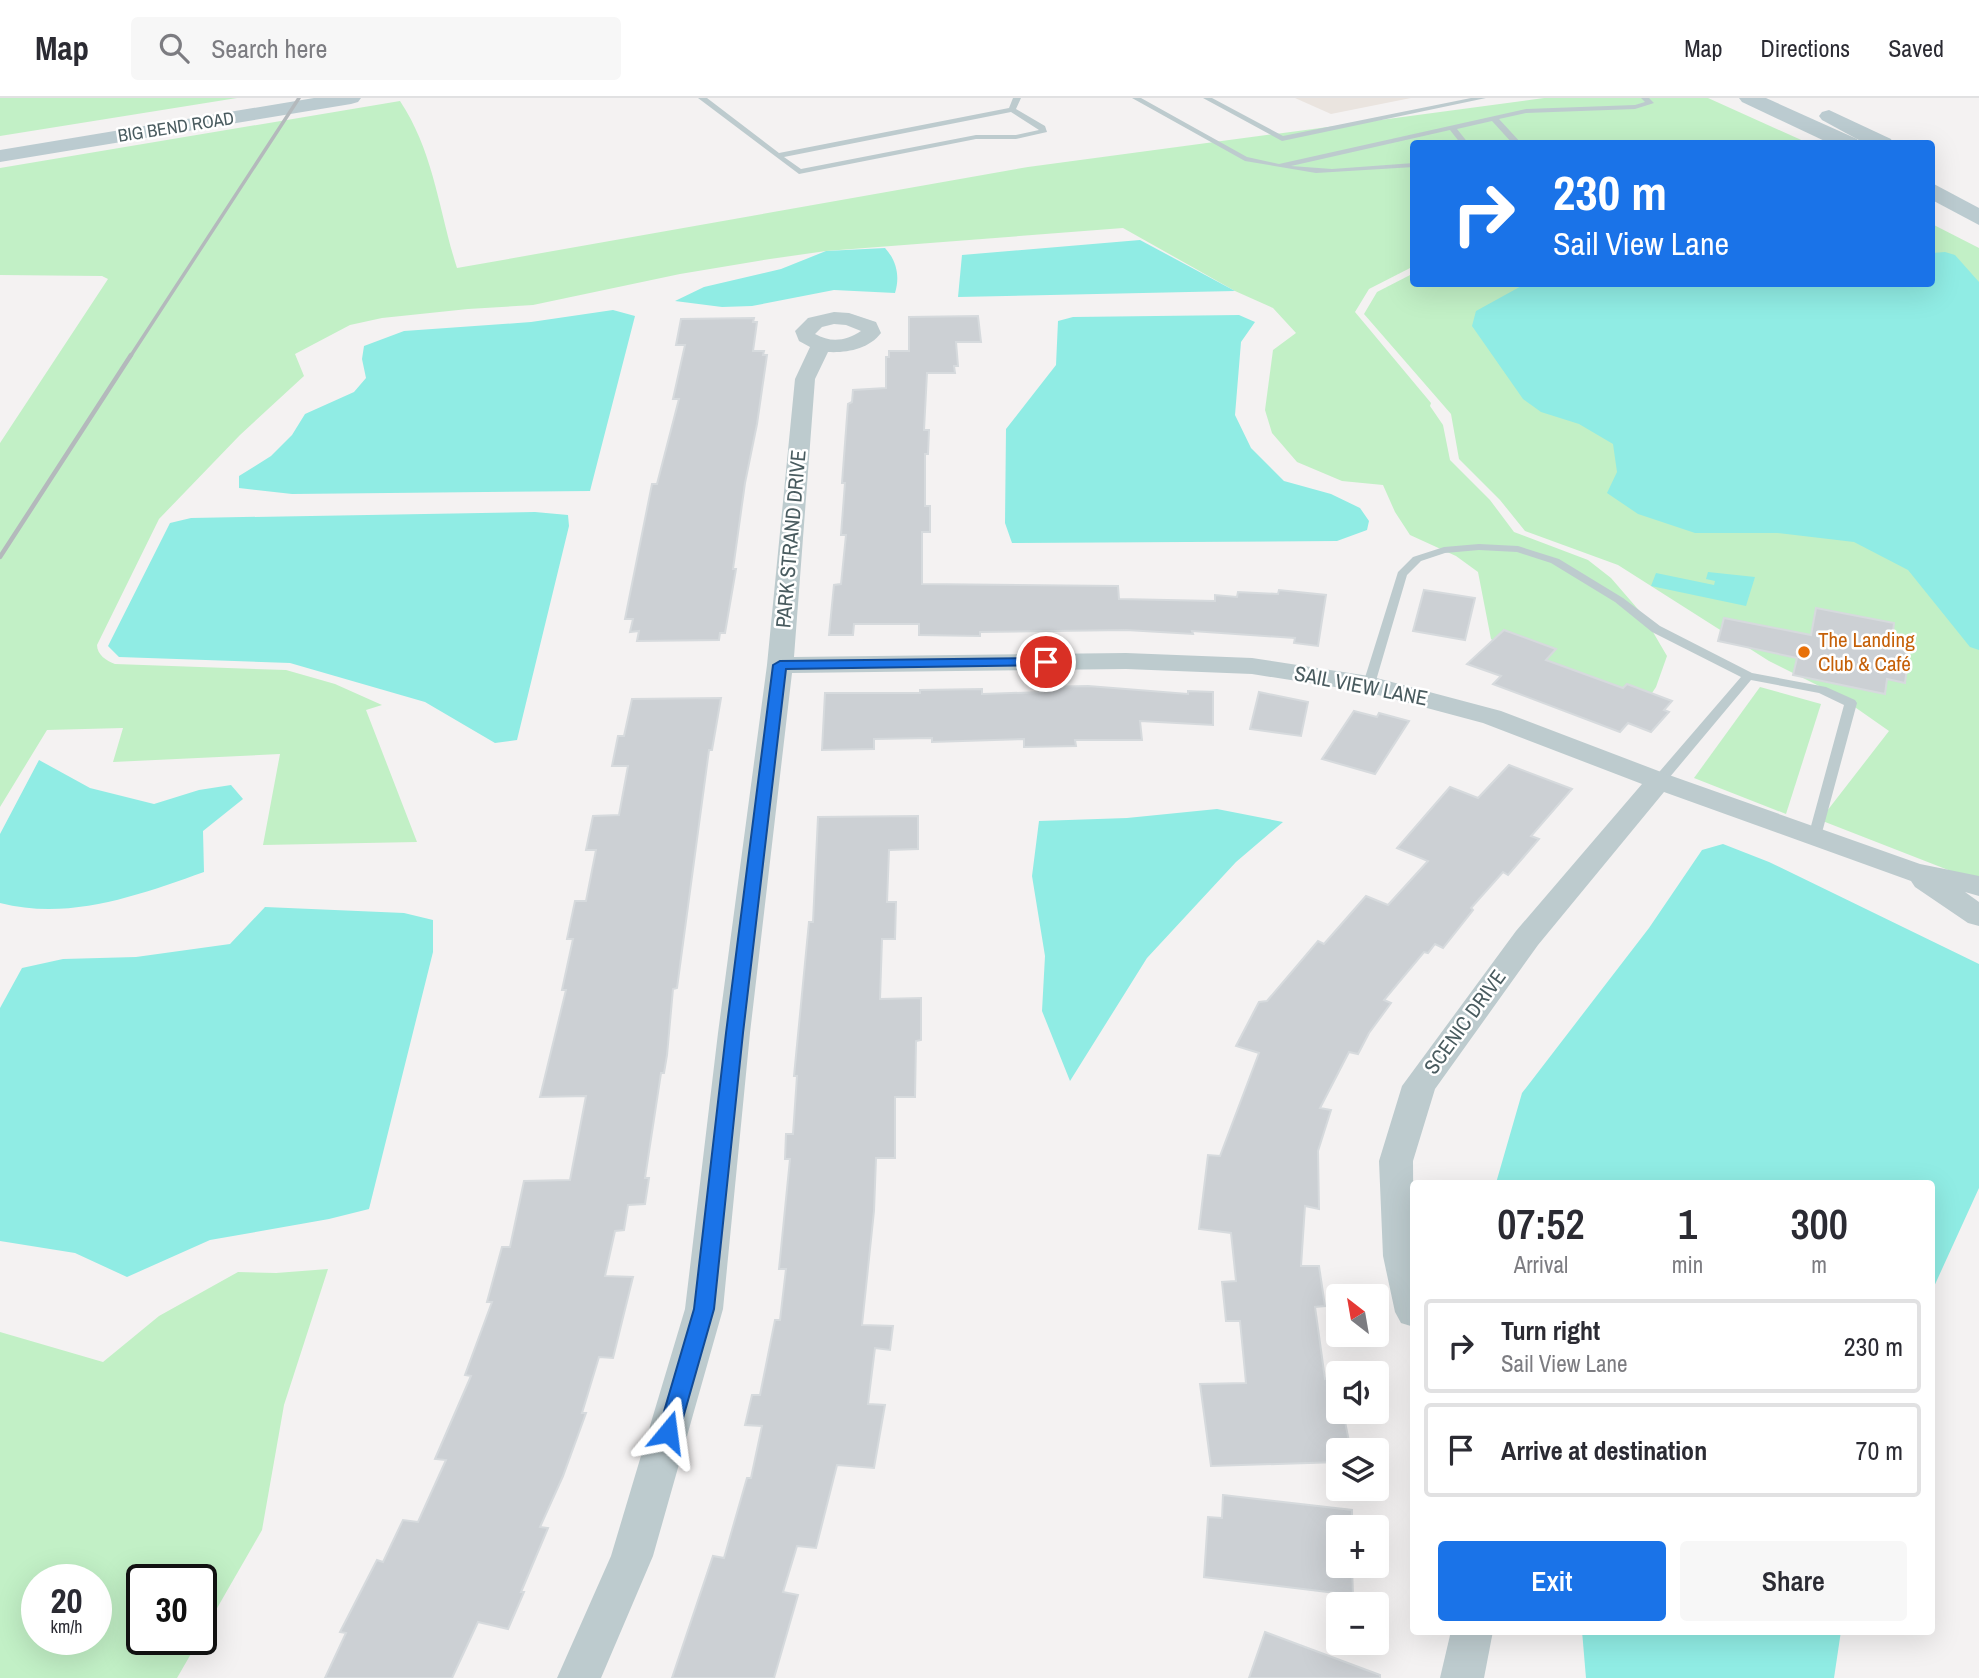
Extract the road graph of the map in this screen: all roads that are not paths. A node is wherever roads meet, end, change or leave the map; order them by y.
1 (280, 98) edge
2 (351, 98) edge
3 (702, 98) edge
4 (1017, 98) edge
5 (1136, 98) edge
6 (1207, 98) edge
7 (1482, 98) edge
8 (1645, 98) edge
9 (1749, 98) edge
10 (1787, 98) edge
11 (1012, 110) junction
12 (1494, 119) junction
13 (1452, 128) junction
14 (1462, 140) edge
15 (1514, 140) edge
16 (1840, 140) edge
17 (1875, 140) edge
18 (0, 144) edge
19 (0, 156) edge
20 (778, 156) junction
21 (1410, 164) edge
22 (1279, 166) junction
23 (1935, 172) edge
24 (1935, 192) edge
25 (1979, 197) edge
26 (1979, 218) edge
27 (821, 345) dead end
28 (780, 665) junction
29 (1748, 676) junction
30 (1369, 684) junction
31 (1659, 781) junction
32 (1815, 837) junction
33 (1913, 872) junction
34 (1979, 886) edge
35 (1979, 916) edge
36 (1410, 1295) edge
37 (1471, 1635) edge
38 (579, 1678) edge
39 (1462, 1678) edge

1 - 18 main road, BIG BEND ROAD
2 - 19 main road, BIG BEND ROAD
3 - 20 lane
4 - 11 lane
5 - 22 lane
6 - 7 lane
8 - 12 lane
9 - 16 main road
10 - 17 main road
11 - 20 lane
11 - 20 lane
12 - 13 lane
12 - 15 lane
13 - 14 lane
13 - 22 lane
21 - 22 lane
23 - 25 main road
24 - 26 main road
27 - 28 street, PARK STRAND DRIVE
28 - 30 street, SAIL VIEW LANE
28 - 38 street, PARK STRAND DRIVE
29 - 30 lane
29 - 31 lane
29 - 32 lane
30 - 31 street, SAIL VIEW LANE
31 - 32 street, SAIL VIEW LANE
31 - 36 street, SCENIC DRIVE
32 - 33 street, SAIL VIEW LANE
33 - 34 street, SAIL VIEW LANE
33 - 35 street, SAIL VIEW LANE
37 - 39 street

